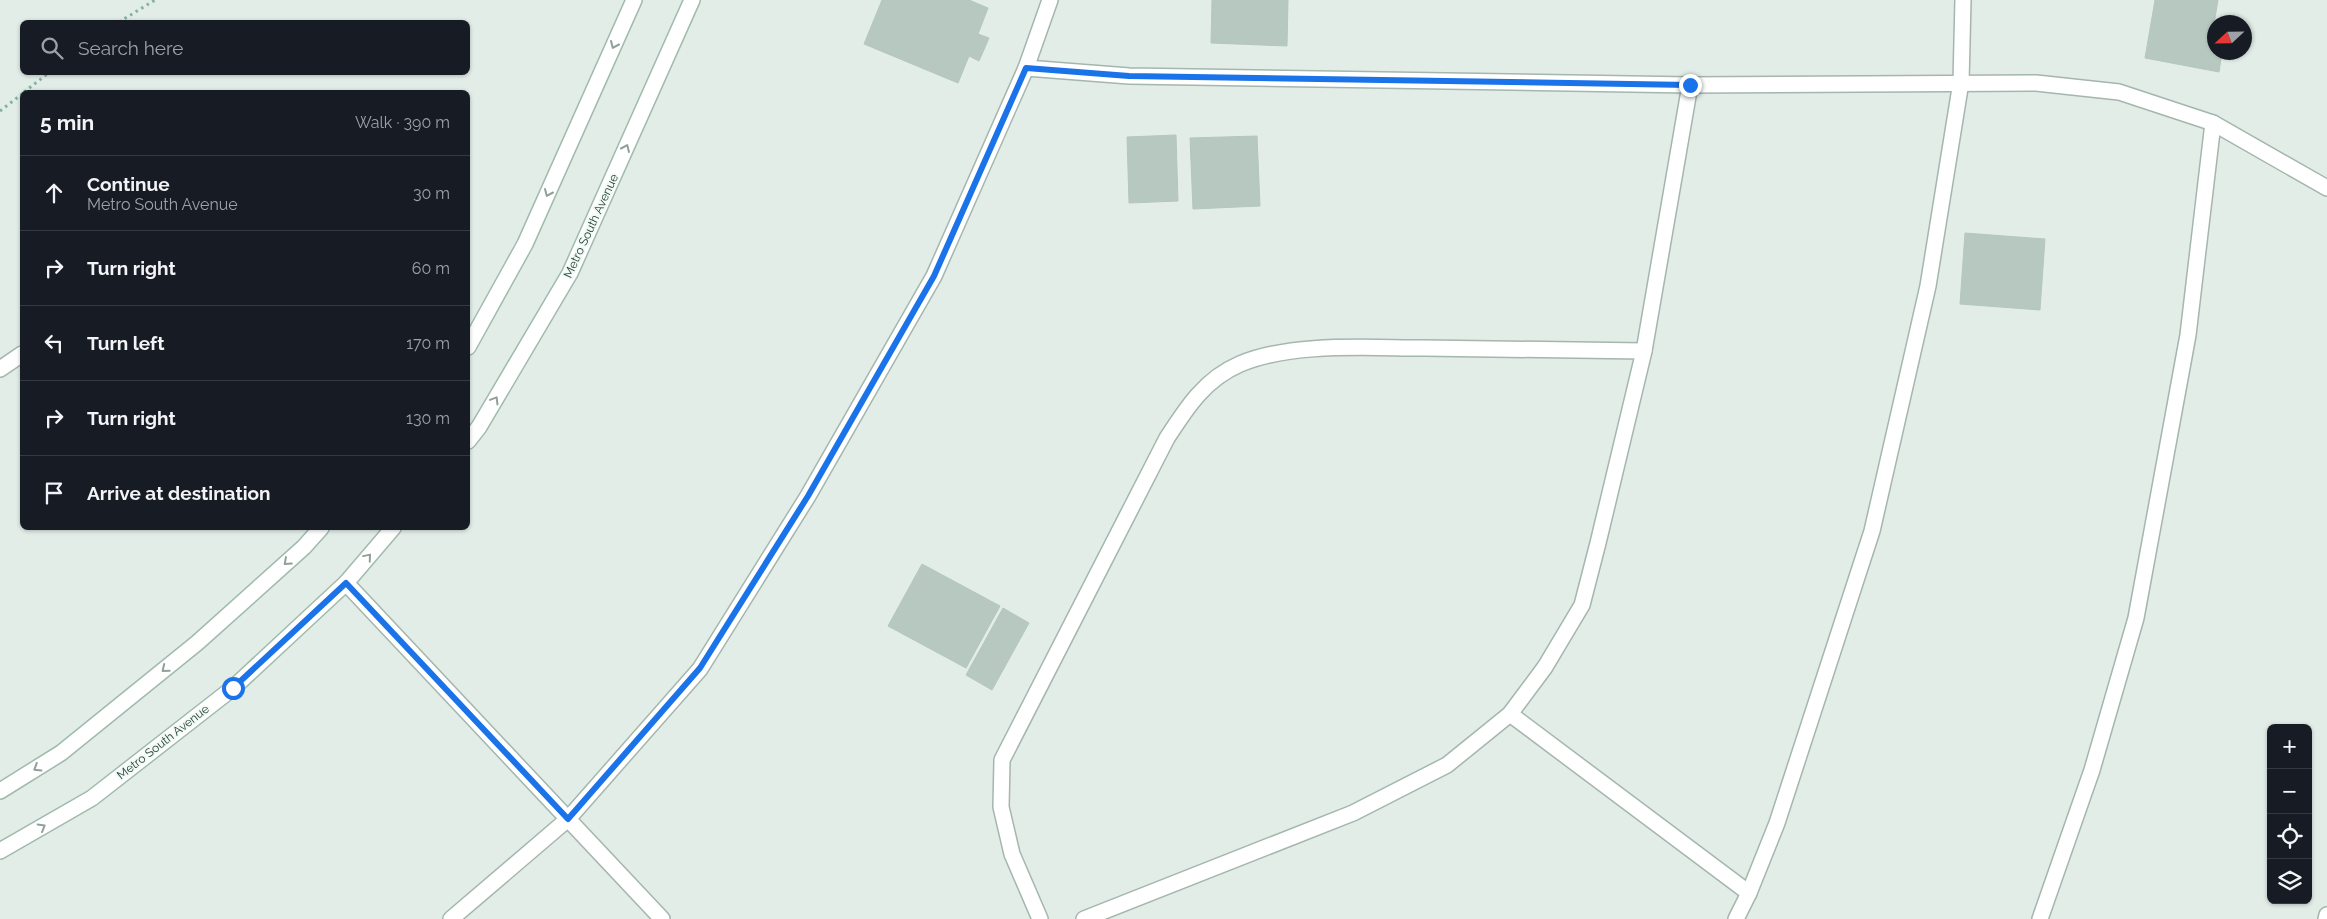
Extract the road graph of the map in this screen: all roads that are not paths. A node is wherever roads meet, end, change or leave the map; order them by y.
1 (634, 0) edge
2 (692, 0) edge
3 (1050, 0) edge
4 (1963, 0) edge
5 (1026, 68) junction
6 (1961, 82) junction
7 (1690, 85) junction
8 (2213, 123) junction
9 (2327, 188) edge
10 (470, 343) edge
11 (1644, 351) junction
12 (20, 355) edge
13 (0, 369) edge
14 (470, 438) edge
15 (319, 530) edge
16 (391, 530) edge
17 (346, 583) junction
18 (1510, 714) junction
19 (0, 791) edge
20 (568, 819) junction
21 (0, 851) edge
22 (1750, 893) junction
23 (2327, 916) edge
24 (452, 919) edge
25 (662, 919) edge
26 (1040, 919) edge
27 (1084, 919) edge
28 (1736, 919) edge
29 (2040, 919) edge
30 (2326, 919) edge

1 -> 10 street
14 -> 2 street, Metro South Avenue
3 - 5 street
4 - 6 street
5 - 7 street
5 - 20 street
6 - 7 street
6 - 8 street
6 - 22 street
7 - 11 street
8 - 9 street
8 - 29 street
11 - 18 street
11 - 26 street
12 - 13 street
15 -> 19 street
17 -> 16 street, Metro South Avenue
17 - 20 street
21 -> 17 street, Metro South Avenue
18 - 22 street
18 - 27 street
20 - 24 street
20 - 25 street
22 - 28 street
23 - 30 street

